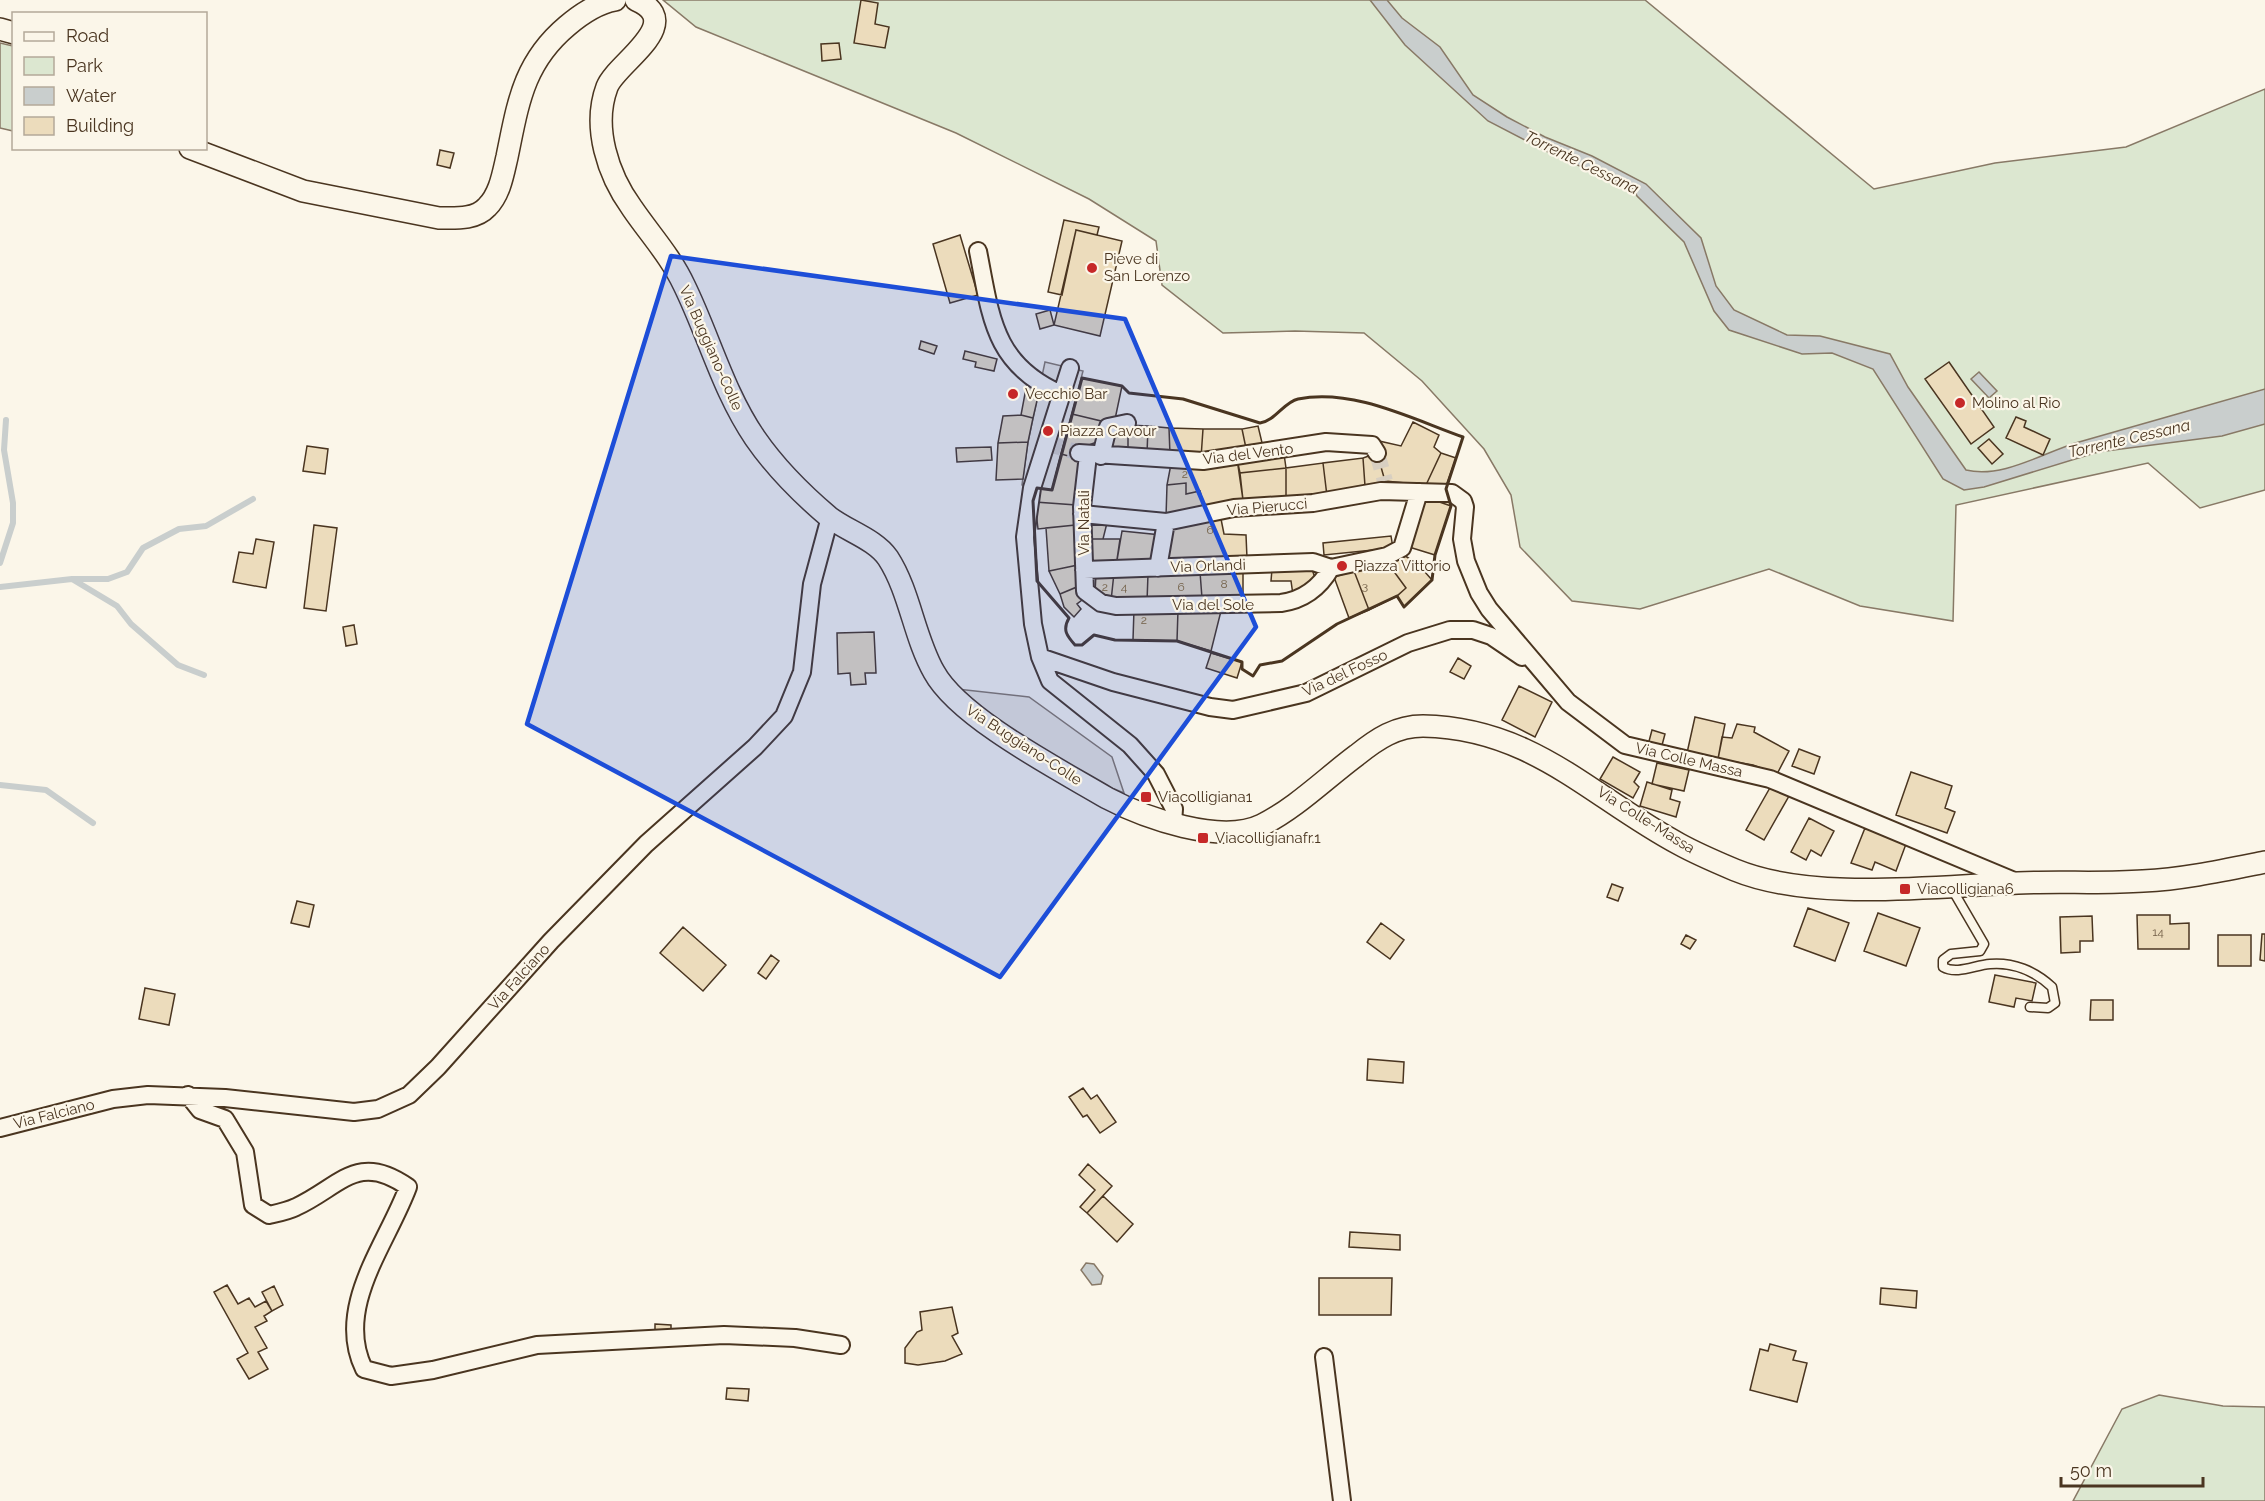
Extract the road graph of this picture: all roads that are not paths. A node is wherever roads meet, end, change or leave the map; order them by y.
1 (615, 0) edge
2 (636, 0) edge
3 (195, 150) edge
4 (978, 251) dead end
5 (1070, 368) dead end
6 (1061, 394) junction
7 (1127, 423) dead end
8 (1377, 453) dead end
9 (1089, 455) junction
10 (1419, 492) junction
11 (1452, 493) joint
12 (1082, 514) junction
13 (830, 517) junction
14 (1166, 522) junction
15 (1158, 568) junction
16 (1332, 568) junction
17 (1084, 570) junction
18 (1085, 591) joint
19 (1040, 657) junction
20 (1536, 666) junction
21 (1173, 823) junction
22 (2265, 862) edge
23 (2017, 883) junction
24 (1952, 889) junction
25 (2030, 1007) dead end
26 (189, 1095) junction
27 (0, 1128) edge
28 (841, 1345) dead end
29 (1324, 1357) dead end
30 (1342, 1501) edge

1 - 3 street
2 - 13 street, Via Buggiano-Colle
4 - 6 street
5 - 6 street
6 - 19 street
7 - 9 street, Via Natali
8 - 9 street, Via del Vento
9 - 12 street, Via Natali
10 - 11 street, Via Pierucci
10 - 14 street, Via Pierucci
10 - 16 street
11 - 20 street, Via Colle Massa
12 - 14 street, Via Pierucci
12 - 17 street, Via Natali
13 - 21 street, Via Buggiano-Colle
13 - 26 street, Via Falciano
14 - 15 street
15 - 16 street, Via Orlandi
15 - 17 street, Via Orlandi
16 - 18 street, Via del Sole
17 - 18 street, Via Natali
19 - 20 street, Via del Fosso
19 - 21 street
20 - 23 street, Via Colle Massa
21 - 24 street, Via Colle-Massa
22 - 23 street, Via Colle-Massa
23 - 24 street, Via Colle-Massa
24 - 25 lane
26 - 27 street, Via Falciano
26 - 28 street
29 - 30 street

